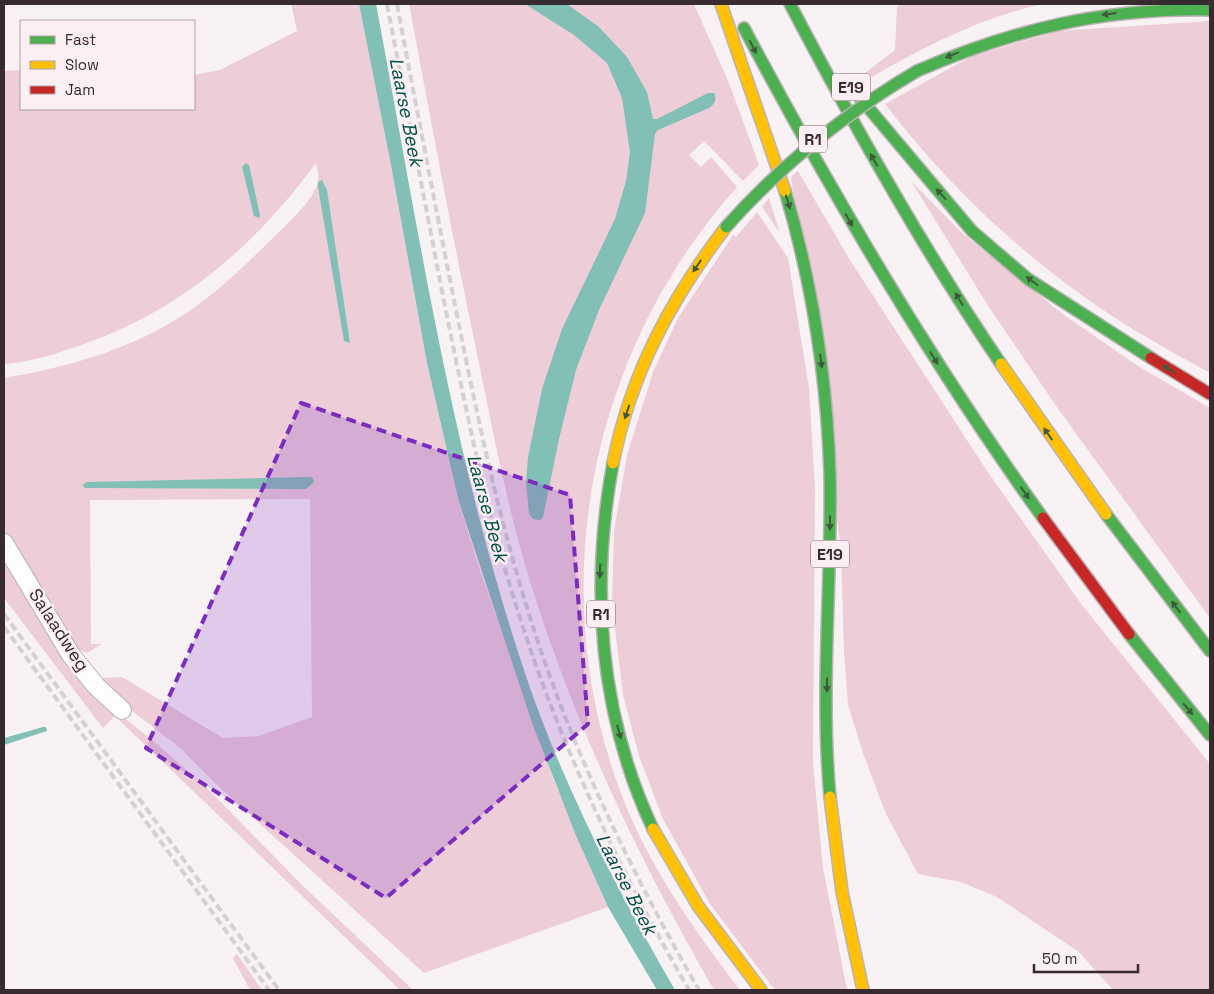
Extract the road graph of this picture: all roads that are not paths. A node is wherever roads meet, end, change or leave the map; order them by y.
1 (721, 4) edge
2 (731, 4) edge
3 (790, 4) edge
4 (1210, 10) edge
5 (801, 26) junction
6 (1210, 394) edge
7 (4, 544) edge
8 (1208, 648) edge
9 (122, 710) dead end
10 (1210, 735) edge
11 (761, 990) edge
12 (862, 990) edge

1 -> 12 highway, E19
2 -> 10 highway
3 - 5 highway, E19
4 -> 11 highway, R1, bridge
6 -> 5 highway, E19
8 -> 5 highway, E19
7 - 9 street, Salaadweg

